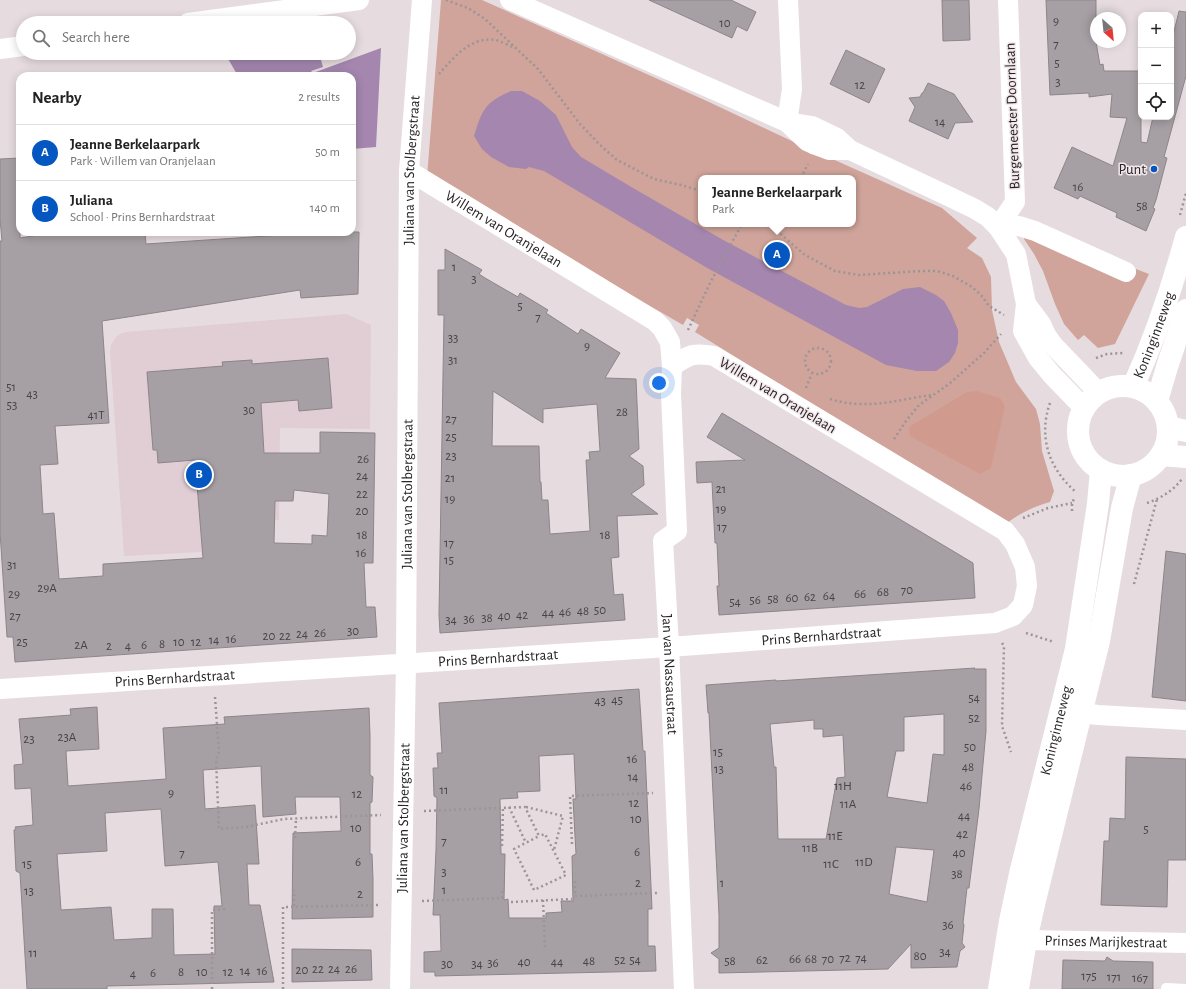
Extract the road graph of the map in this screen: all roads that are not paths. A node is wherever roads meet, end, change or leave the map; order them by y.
1 (359, 0) edge
2 (422, 0) edge
3 (510, 0) edge
4 (788, 0) edge
5 (1008, 0) edge
6 (240, 16) edge
7 (16, 47) edge
8 (0, 49) edge
9 (787, 122) junction
10 (409, 171) junction
11 (998, 227) junction
12 (1186, 237) edge
13 (1126, 272) dead end
14 (1186, 310) edge
15 (672, 366) junction
16 (1133, 387) junction
17 (1091, 401) junction
18 (1157, 402) junction
19 (1177, 429) edge
20 (1161, 455) junction
21 (1186, 457) edge
22 (1101, 470) junction
23 (1131, 475) junction
24 (1005, 531) joint
25 (669, 647) junction
26 (406, 664) junction
27 (0, 689) edge
28 (1080, 713) junction
29 (1186, 720) edge
30 (1026, 940) junction
31 (1186, 943) edge
32 (1166, 988) edge
33 (400, 989) edge
34 (684, 989) edge
35 (999, 989) edge
36 (1018, 989) edge
37 (1186, 989) edge

1 - 6 street
2 - 10 street, Juliana van Stolbergstraat
3 - 9 street
4 - 9 street
5 - 11 street, Burgemeester Doornlaan
7 - 8 street
9 - 11 street
10 - 15 street, Willem van Oranjelaan
10 - 26 street, Juliana van Stolbergstraat
11 - 13 street
11 - 17 street
12 - 16 main road, Koninginneweg
14 - 18 main road, Koninginneweg
15 - 24 street, Willem van Oranjelaan
15 - 25 street, Jan van Nassaustraat
16 - 17 main road
16 - 18 main road
17 - 22 main road
18 - 19 main road
19 - 20 main road
20 - 21 main road
20 - 23 main road
22 - 23 main road
22 - 35 main road, Koninginneweg
23 - 28 main road, Koninginneweg
24 - 25 street, Prins Bernhardstraat
25 - 26 street, Prins Bernhardstraat
25 - 34 street, Jan van Nassaustraat
26 - 27 street, Prins Bernhardstraat
26 - 33 street, Juliana van Stolbergstraat
28 - 29 street
28 - 30 main road, Koninginneweg
30 - 31 street, Prinses Marijkestraat
30 - 36 main road, Koninginneweg
32 - 37 lane

